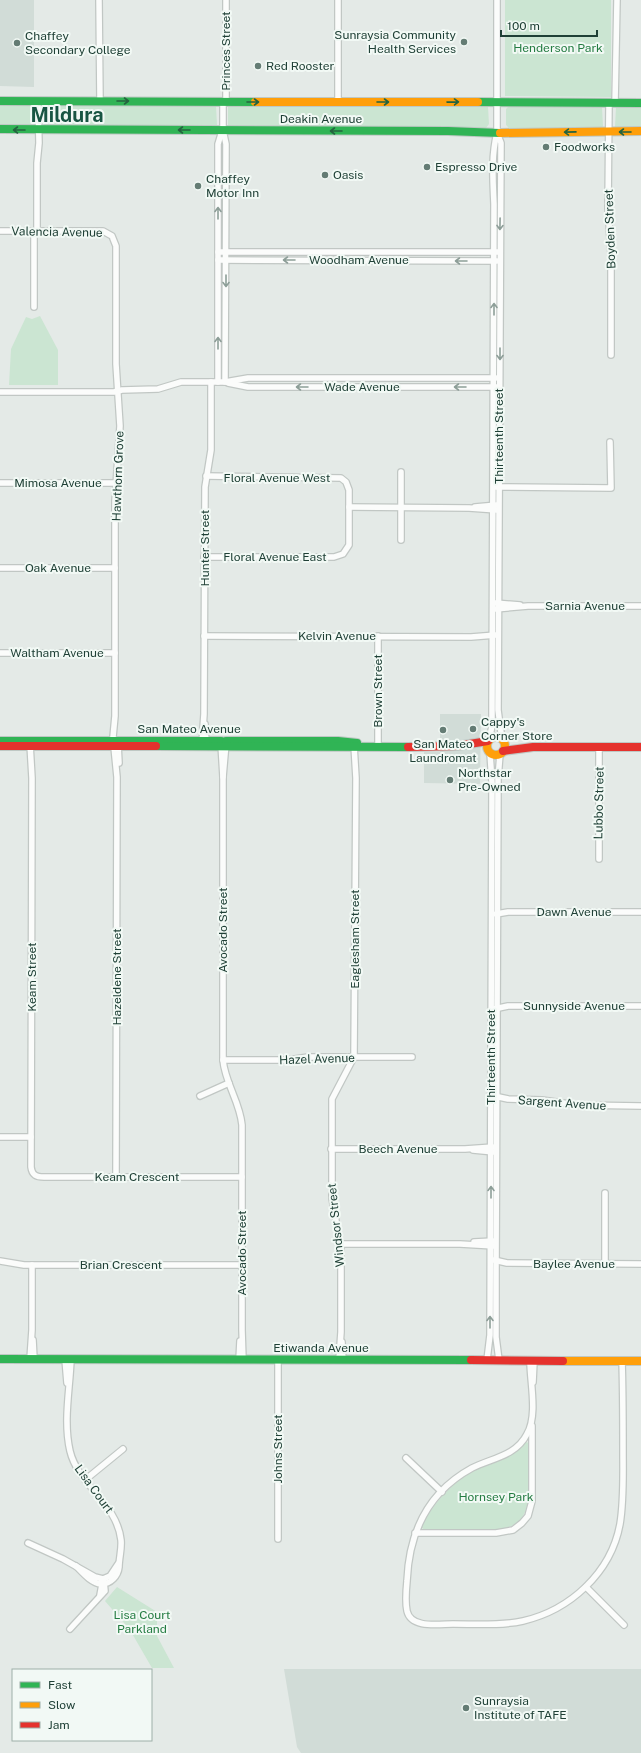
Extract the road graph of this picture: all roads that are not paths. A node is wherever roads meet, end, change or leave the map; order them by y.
1 (99, 0) edge
2 (226, 0) edge
3 (338, 0) edge
4 (497, 0) edge
5 (617, 0) edge
6 (0, 101) edge
7 (100, 101) junction
8 (38, 102) junction
9 (224, 102) junction
10 (338, 102) junction
11 (497, 103) junction
12 (612, 103) junction
13 (641, 103) edge
14 (0, 129) edge
15 (38, 130) junction
16 (223, 130) junction
17 (609, 132) junction
18 (641, 132) edge
19 (497, 133) junction
20 (0, 231) edge
21 (36, 231) junction
22 (112, 236) joint
23 (218, 252) junction
24 (226, 252) junction
25 (497, 252) junction
26 (218, 260) junction
27 (226, 260) junction
28 (497, 261) junction
29 (34, 307) dead end
30 (611, 355) dead end
31 (496, 378) junction
32 (211, 382) junction
33 (218, 382) junction
34 (225, 382) junction
35 (496, 387) junction
36 (118, 391) junction
37 (0, 392) edge
38 (610, 442) dead end
39 (401, 472) dead end
40 (206, 476) junction
41 (0, 483) edge
42 (116, 483) junction
43 (496, 487) junction
44 (349, 507) junction
45 (401, 508) junction
46 (496, 508) junction
47 (401, 540) dead end
48 (204, 557) junction
49 (0, 568) edge
50 (115, 568) junction
51 (496, 606) junction
52 (641, 606) edge
53 (204, 636) junction
54 (378, 636) junction
55 (496, 637) junction
56 (0, 653) edge
57 (115, 653) junction
58 (0, 740) edge
59 (489, 740) junction
60 (502, 740) junction
61 (32, 743) junction
62 (116, 744) junction
63 (204, 744) junction
64 (223, 744) junction
65 (356, 745) junction
66 (0, 746) edge
67 (378, 746) junction
68 (467, 746) junction
69 (533, 746) junction
70 (599, 747) junction
71 (641, 747) edge
72 (489, 752) junction
73 (501, 752) junction
74 (599, 859) dead end
75 (495, 912) junction
76 (641, 912) edge
77 (494, 1006) junction
78 (641, 1006) edge
79 (354, 1057) junction
80 (412, 1057) dead end
81 (223, 1060) junction
82 (229, 1083) junction
83 (333, 1094) joint
84 (200, 1096) dead end
85 (494, 1096) junction
86 (508, 1099) junction
87 (494, 1103) junction
88 (641, 1106) edge
89 (0, 1137) edge
90 (31, 1137) junction
91 (332, 1149) junction
92 (494, 1149) junction
93 (34, 1175) joint
94 (116, 1176) junction
95 (242, 1177) junction
96 (605, 1193) dead end
97 (341, 1244) junction
98 (494, 1244) junction
99 (494, 1260) junction
100 (0, 1261) edge
101 (507, 1263) junction
102 (605, 1264) junction
103 (641, 1264) edge
104 (32, 1265) junction
105 (242, 1265) junction
106 (493, 1267) junction
107 (0, 1359) edge
108 (32, 1359) junction
109 (68, 1359) junction
110 (241, 1360) junction
111 (278, 1360) junction
112 (341, 1360) junction
113 (487, 1360) junction
114 (499, 1360) junction
115 (532, 1361) junction
116 (622, 1361) junction
117 (641, 1361) edge
118 (532, 1420) junction
119 (124, 1449) dead end
120 (406, 1458) dead end
121 (85, 1480) junction
122 (442, 1492) junction
123 (415, 1533) junction
124 (278, 1539) dead end
125 (28, 1543) dead end
126 (103, 1582) junction
127 (586, 1587) junction
128 (624, 1625) dead end
129 (70, 1629) dead end

1 - 7 street
2 - 9 street, Princes Street
3 - 10 street
4 - 11 street, Thirteenth Street
5 - 12 street, Boyden Street
6 - 8 main road, Deakin Avenue
7 - 8 main road, Deakin Avenue
7 -> 9 main road, Deakin Avenue
8 - 15 street
9 -> 10 main road, Deakin Avenue
9 - 16 street
10 -> 11 main road, Deakin Avenue
11 - 12 main road, Deakin Avenue
11 - 19 street, Thirteenth Street
12 - 13 main road, Deakin Avenue
12 - 17 street, Boyden Street
15 -> 14 main road, Deakin Avenue
16 -> 15 main road, Deakin Avenue
15 - 21 street
19 -> 16 main road, Deakin Avenue
23 -> 16 street
16 - 24 street
18 -> 17 main road, Deakin Avenue
17 -> 19 main road, Deakin Avenue
17 - 30 street, Boyden Street
19 - 25 street, Thirteenth Street
20 - 21 street, Valencia Avenue
21 - 22 street, Valencia Avenue
21 - 29 street
22 - 36 street, Hawthorn Grove
23 - 24 street, Woodham Avenue
23 - 26 street
24 - 25 street, Woodham Avenue
24 - 27 street
25 - 28 street, Thirteenth Street
26 - 27 street, Woodham Avenue
33 -> 26 street
28 -> 27 street, Woodham Avenue
27 -> 34 street
28 - 31 street, Thirteenth Street
31 - 34 street, Wade Avenue
31 - 35 street, Thirteenth Street
32 - 33 street, Wade Avenue
32 - 36 street, Wade Avenue
32 - 40 street, Hunter Street
33 - 34 street, Wade Avenue
35 -> 34 street, Wade Avenue
35 - 43 street, Thirteenth Street
36 - 37 street, Wade Avenue
36 - 42 street, Hawthorn Grove
38 - 43 street
39 - 45 street
40 - 44 street, Floral Avenue West
40 - 48 street, Hunter Street
41 - 42 street, Mimosa Avenue
42 - 50 street, Hawthorn Grove
43 - 46 street, Thirteenth Street
44 - 45 street
44 - 48 street, Floral Avenue East
45 - 46 street
45 - 47 street
46 - 51 street, Thirteenth Street
48 - 53 street, Hunter Street
49 - 50 street, Oak Avenue
50 - 57 street, Hawthorn Grove
51 - 52 street, Sarnia Avenue
51 - 55 street, Thirteenth Street
53 - 54 street, Kelvin Avenue
53 - 63 street, Hunter Street
54 - 55 street, Kelvin Avenue
54 - 67 street, Brown Street
55 - 59 street, Thirteenth Street
55 - 60 street, Thirteenth Street
56 - 57 street, Waltham Avenue
57 - 62 street, Hawthorn Grove
58 - 61 main road, San Mateo Avenue
59 - 60 main road
59 - 68 main road, San Mateo Avenue
59 - 72 main road
60 - 69 main road
60 - 73 main road
61 - 62 main road, San Mateo Avenue
61 - 66 main road, San Mateo Avenue
61 - 90 street, Keam Street
62 - 63 main road, San Mateo Avenue
62 - 94 street, Hazeldene Street
63 - 64 main road, San Mateo Avenue
64 - 65 main road, San Mateo Avenue
64 - 81 street, Avocado Street
65 - 67 main road, San Mateo Avenue
65 - 79 street, Eaglesham Street
67 - 68 main road, San Mateo Avenue
68 - 72 main road, San Mateo Avenue
69 - 70 main road
69 - 73 main road
70 - 71 main road
70 - 74 street, Lubbo Street
72 - 73 main road
72 - 75 street, Thirteenth Street
73 - 75 street, Thirteenth Street
75 - 76 street, Dawn Avenue
75 - 77 street, Thirteenth Street
77 - 78 street, Sunnyside Avenue
77 - 85 street, Thirteenth Street
79 - 80 street, Hazel Avenue
79 - 81 street, Hazel Avenue
79 - 83 street, Eaglesham Street
81 - 82 street, Avocado Street
82 - 84 street
82 - 95 street, Avocado Street
83 - 91 street, Windsor Street
85 - 86 street, Sargent Avenue
85 - 87 street, Thirteenth Street
86 - 87 street, Sargent Avenue
86 - 88 street, Sargent Avenue
87 - 92 street, Thirteenth Street
89 - 90 street
90 - 93 street, Keam Street
91 - 92 street, Beech Avenue
91 - 97 street, Windsor Street
92 - 98 street, Thirteenth Street
93 - 94 street, Keam Crescent
94 - 95 street, Keam Crescent
95 - 105 street, Avocado Street
96 - 102 street
97 - 98 street
97 - 112 street, Windsor Street
98 - 99 street, Thirteenth Street
99 - 101 street, Baylee Avenue
99 - 106 street, Thirteenth Street
100 - 104 street, Brian Crescent
101 - 102 street, Baylee Avenue
101 - 106 street, Baylee Avenue
102 - 103 street, Baylee Avenue
104 - 105 street, Brian Crescent
104 - 108 street
105 - 110 street, Avocado Street
113 -> 106 street, Thirteenth Street
106 - 114 street, Thirteenth Street
107 - 108 main road, Etiwanda Avenue
108 - 109 main road, Etiwanda Avenue
109 - 110 main road, Etiwanda Avenue
109 - 121 street, Lisa Court
110 - 111 main road, Etiwanda Avenue
111 - 112 main road, Etiwanda Avenue
111 - 124 street, Johns Street
112 - 113 main road, Etiwanda Avenue
113 - 114 main road, Etiwanda Avenue
114 - 115 main road, Etiwanda Avenue
115 - 116 main road, Etiwanda Avenue
115 - 118 street
116 - 117 main road, Etiwanda Avenue
116 - 127 street
118 - 122 street
118 - 123 street
119 - 121 street
120 - 122 street
121 - 126 street, Lisa Court
122 - 123 street
123 - 127 street
125 - 126 street
126 - 129 street
127 - 128 street

